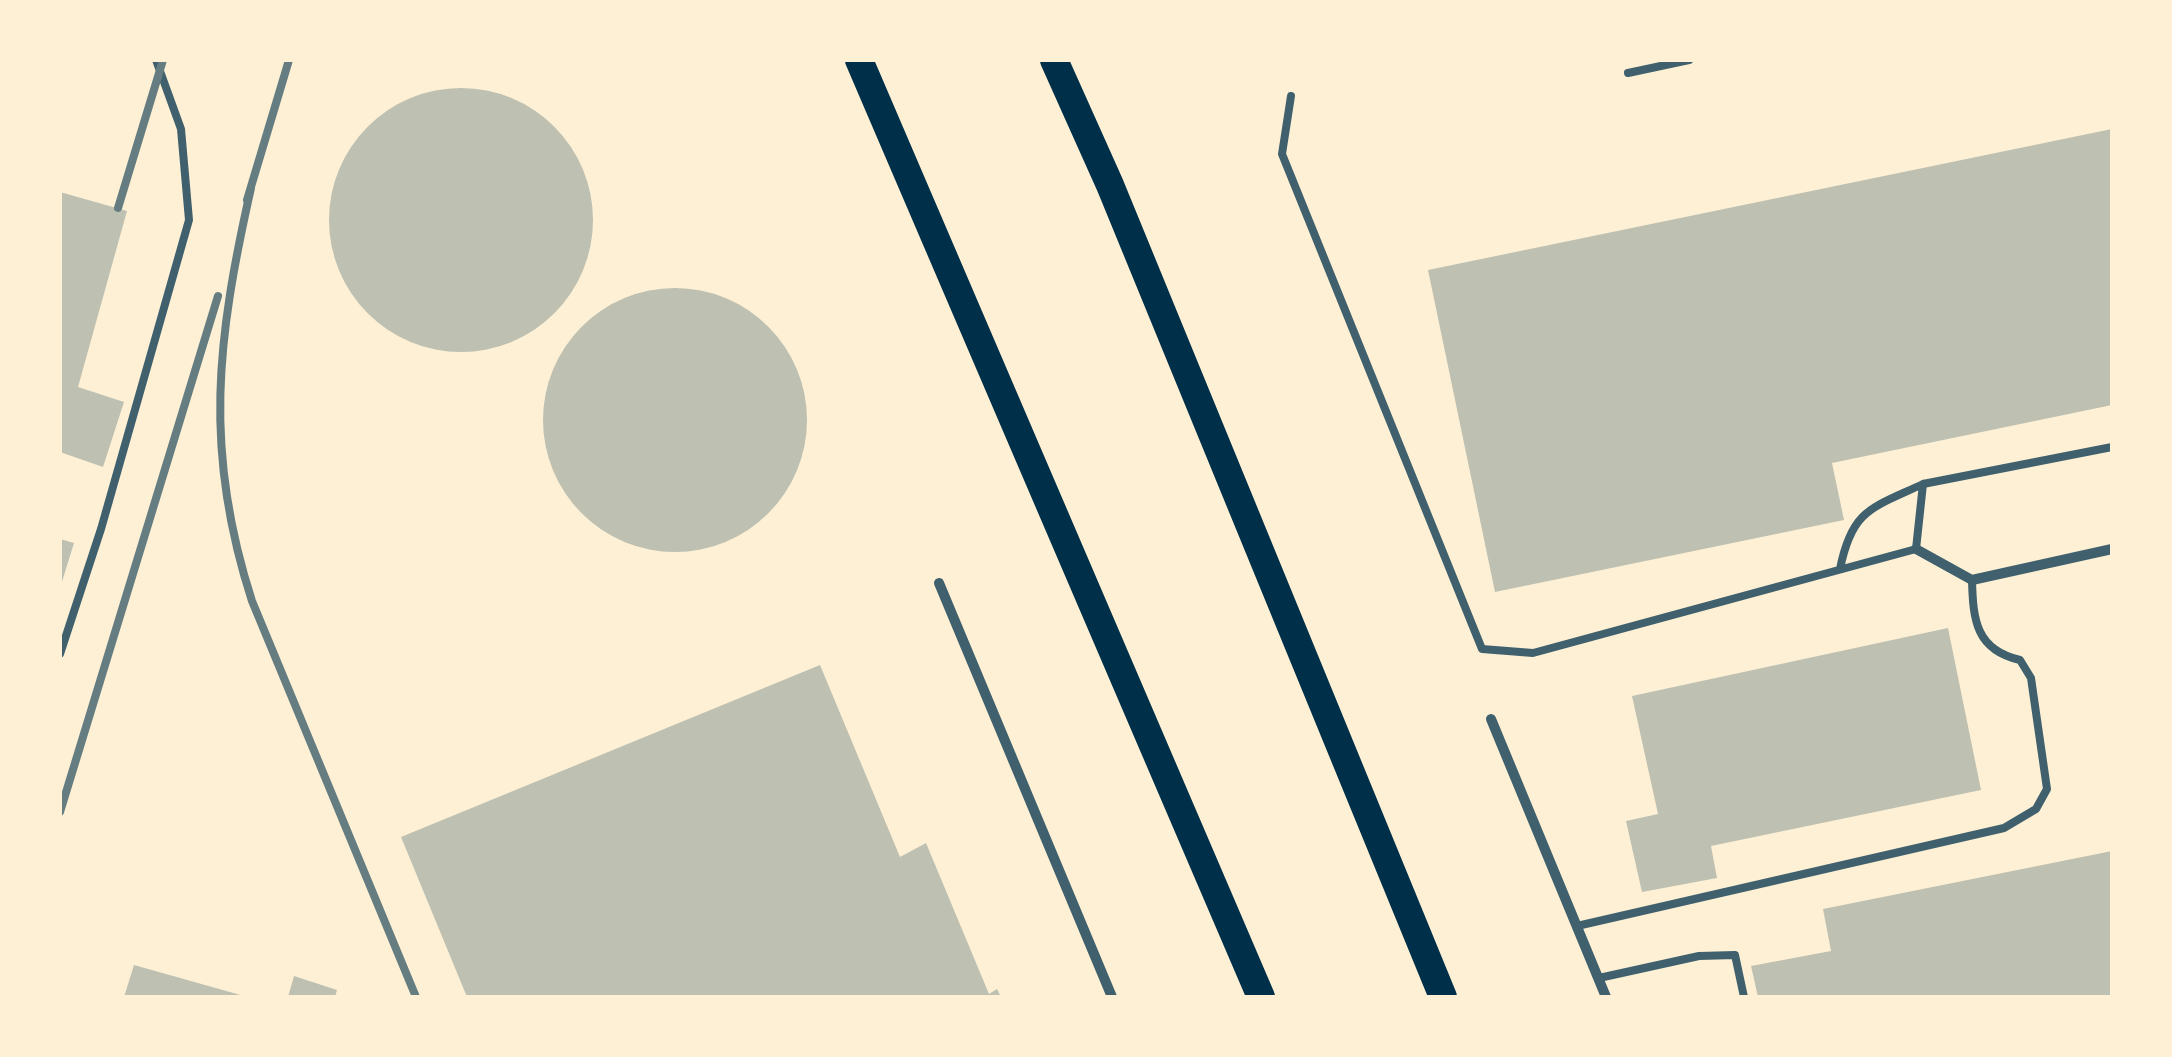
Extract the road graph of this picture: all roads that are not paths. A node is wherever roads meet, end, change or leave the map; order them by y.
1 (156, 60) edge
2 (859, 60) edge
3 (1054, 60) edge
4 (1689, 60) edge
5 (1628, 73) dead end
6 (1291, 96) dead end
7 (2112, 447) edge
8 (1923, 484) junction
9 (2112, 549) edge
10 (1916, 550) junction
11 (1840, 569) junction
12 (1972, 580) junction
13 (939, 583) dead end
14 (60, 654) edge
15 (1491, 719) dead end
16 (1577, 926) junction
17 (1598, 978) junction
18 (1112, 997) edge
19 (1261, 997) edge
20 (1442, 997) edge
21 (1606, 997) edge
22 (1744, 997) edge

1 - 14 lane
2 - 19 highway
3 - 20 highway
4 - 5 lane
6 - 11 lane
7 - 8 lane
8 - 10 lane
8 - 11 lane
9 - 12 street
10 - 11 lane
10 - 12 street
12 - 16 lane
13 - 18 street
15 - 16 street
16 - 17 street
17 - 21 street
17 - 22 lane

